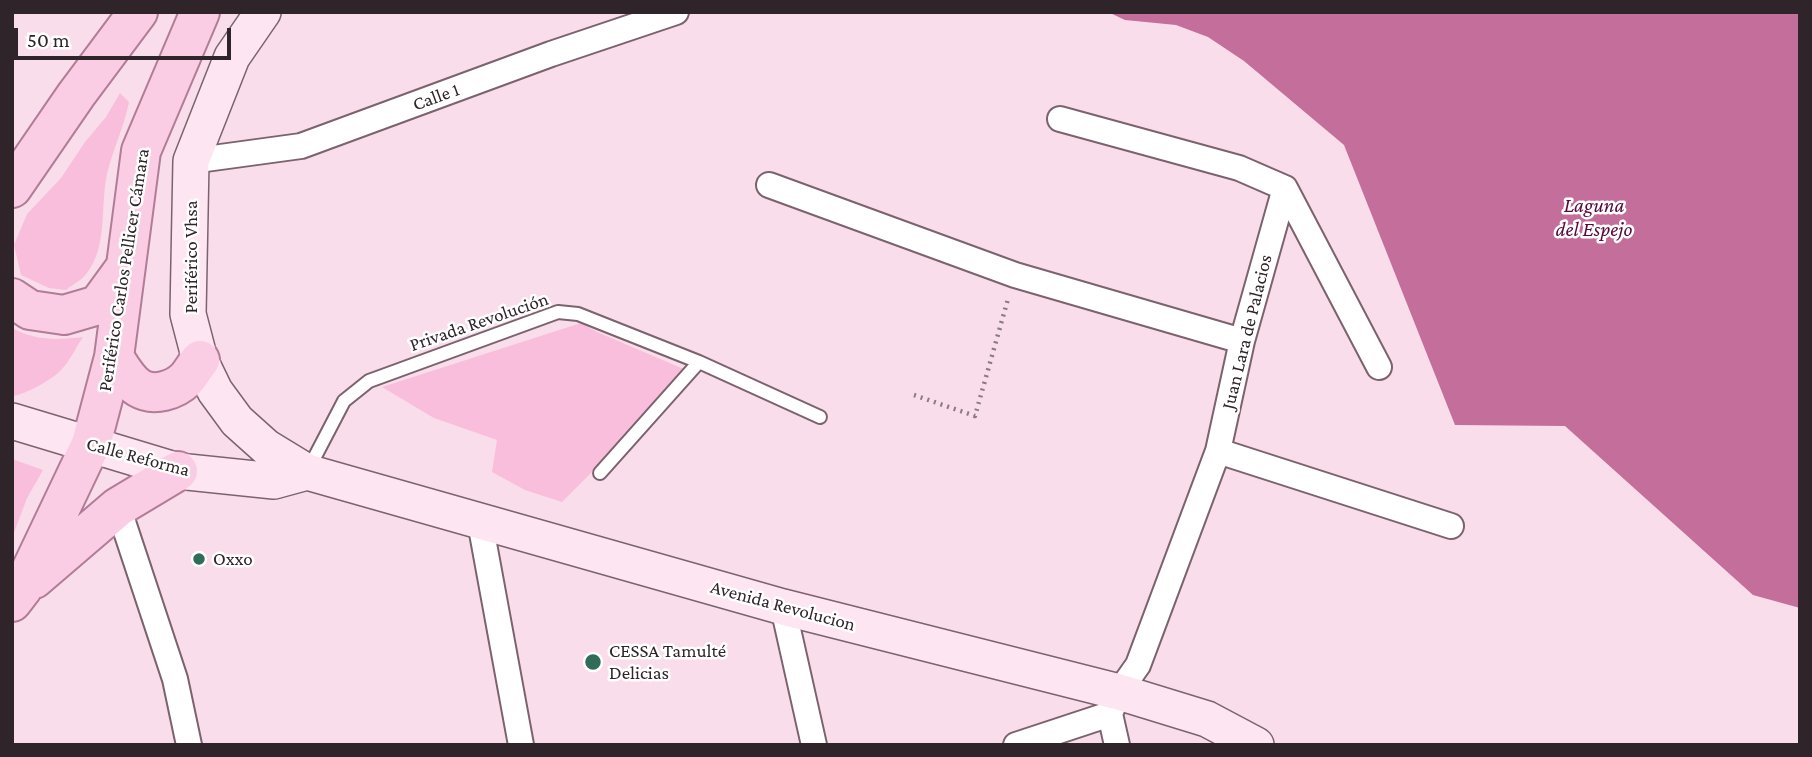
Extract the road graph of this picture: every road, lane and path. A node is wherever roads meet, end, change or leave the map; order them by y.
1 (138, 12) edge
2 (201, 12) edge
3 (263, 12) edge
4 (676, 12) edge
5 (76, 94) junction
6 (1060, 119) dead end
7 (12, 147) edge
8 (191, 161) junction
9 (769, 185) dead end
10 (12, 188) edge
11 (1285, 188) junction
12 (125, 268) junction
13 (1015, 275) junction
14 (12, 298) edge
15 (1242, 341) junction
16 (114, 358) junction
17 (200, 360) junction
18 (699, 362) junction
19 (1379, 367) dead end
20 (915, 395) dead end
21 (821, 417) dead end
22 (12, 421) edge
23 (91, 444) junction
24 (1217, 450) junction
25 (178, 471) junction
26 (307, 472) junction
27 (600, 473) dead end
28 (118, 507) junction
29 (480, 522) junction
30 (1451, 526) dead end
31 (17, 596) edge
32 (783, 607) junction
33 (1114, 703) junction
34 (189, 745) edge
35 (521, 745) edge
36 (814, 745) edge
37 (1016, 745) edge
38 (1117, 745) edge
39 (1256, 745) edge

1 - 5 main road
2 - 12 main road, Periférico Carlos Pellicer Cámara
3 - 8 street, Periférico Vhsa
4 - 8 street, Calle 1
5 - 7 main road
5 - 10 main road
6 - 11 street
8 - 17 street, Periférico Vhsa
9 - 13 street
11 - 15 street, Juan Lara de Palacios
11 - 19 street
12 - 14 main road
12 - 16 main road, Periférico Carlos Pellicer Cámara
13 - 15 street
13 - 20 path
15 - 24 street, Juan Lara de Palacios
16 - 17 main road
16 - 23 main road, Periférico Carlos Pellicer Cámara
17 - 26 street, Periférico Vhsa
18 - 21 lane, Privada Revolución
18 - 26 lane, Privada Revolución
18 - 27 lane
22 - 23 street, Calle Reforma
23 - 25 street, Calle Reforma
23 - 31 main road, Periférico Carlos Pellicer Cámara
24 - 30 street
24 - 33 street, Juan Lara de Palacios
25 - 26 street, Calle Reforma
25 - 28 main road
26 - 29 street, Avenida Revolucion
28 - 31 main road
28 - 34 street
29 - 32 street, Avenida Revolucion
29 - 35 street
32 - 33 street, Avenida Revolucion
32 - 36 street
33 - 37 street
33 - 38 street
33 - 39 street, Avenida Revolucion

